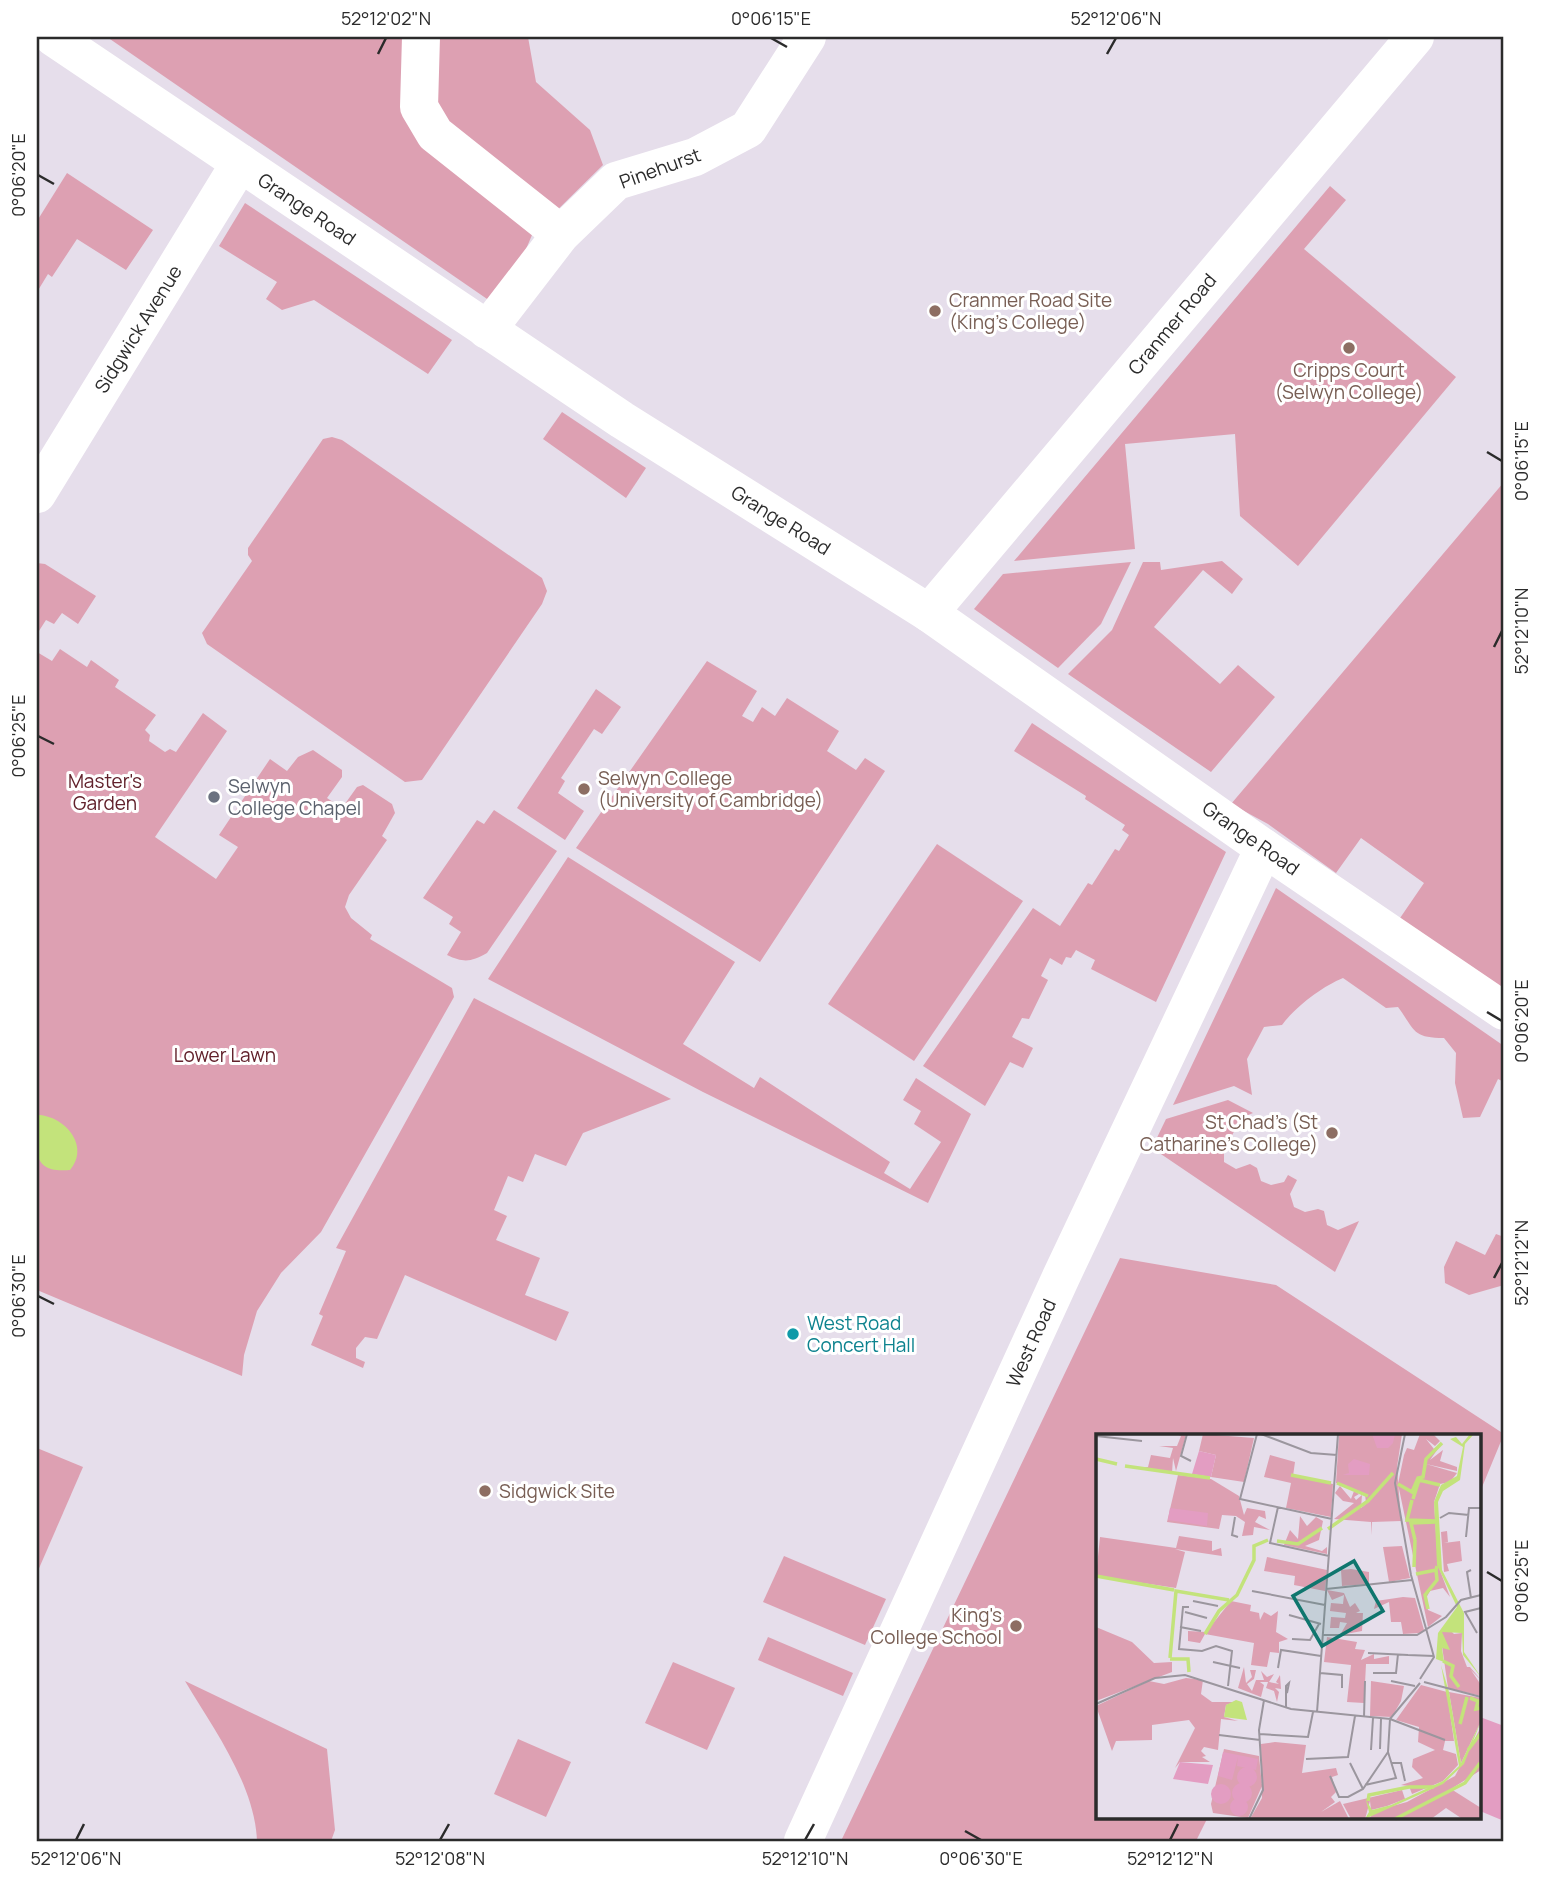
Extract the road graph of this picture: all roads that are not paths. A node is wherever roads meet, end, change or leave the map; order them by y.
1 (53, 37) edge
2 (421, 37) edge
3 (807, 37) edge
4 (1415, 37) edge
5 (240, 163) junction
6 (561, 234) junction
7 (486, 330) junction
8 (37, 495) edge
9 (929, 613) junction
10 (1265, 848) junction
11 (1504, 1011) edge
12 (803, 1841) edge

1 - 5 street, Grange Road
2 - 6 street
3 - 6 street, Pinehurst
4 - 9 street, Cranmer Road
5 - 7 street, Grange Road
5 - 8 street, Sidgwick Avenue
6 - 7 street, Pinehurst
7 - 9 street, Grange Road
9 - 10 street, Grange Road
10 - 11 street, Grange Road
10 - 12 street, West Road

